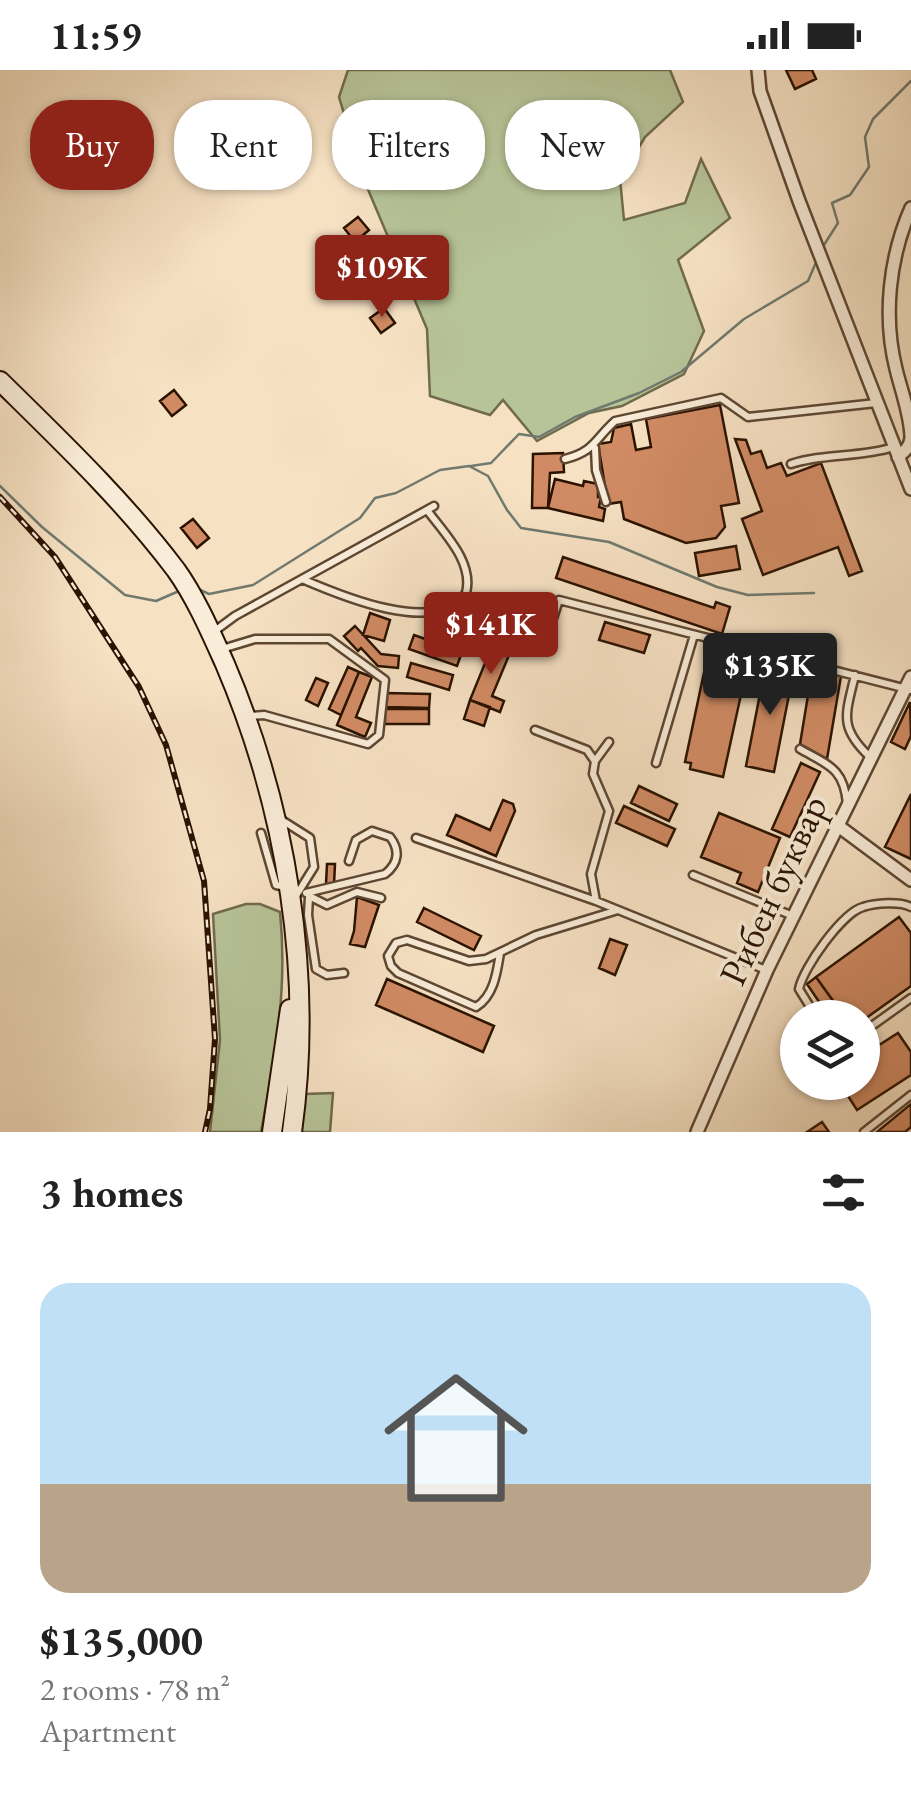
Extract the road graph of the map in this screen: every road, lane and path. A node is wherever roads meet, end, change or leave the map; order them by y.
1 (758, 70) edge
2 (911, 208) edge
3 (0, 381) edge
4 (876, 402) junction
5 (595, 446) junction
6 (896, 452) junction
7 (565, 459) dead end
8 (791, 464) dead end
9 (911, 489) edge
10 (606, 502) dead end
11 (302, 579) junction
12 (694, 635) junction
13 (215, 642) junction
14 (545, 643) dead end
15 (855, 675) junction
16 (909, 685) edge
17 (247, 716) junction
18 (535, 730) dead end
19 (610, 742) dead end
20 (800, 749) dead end
21 (870, 757) junction
22 (594, 760) junction
23 (656, 763) dead end
24 (847, 804) junction
25 (276, 816) junction
26 (837, 825) junction
27 (261, 833) dead end
28 (416, 838) dead end
29 (349, 861) dead end
30 (693, 875) dead end
31 (911, 880) edge
32 (299, 894) junction
33 (381, 898) dead end
34 (596, 901) junction
35 (911, 907) edge
36 (618, 910) junction
37 (793, 916) junction
38 (500, 953) junction
39 (767, 970) junction
40 (344, 973) dead end
41 (296, 974) junction
42 (911, 998) edge
43 (806, 1000) edge
44 (880, 1020) edge
45 (911, 1095) edge
46 (272, 1132) edge
47 (292, 1132) edge
48 (696, 1132) edge
49 (864, 1132) edge

1 - 4 street
2 - 6 street
3 - 13 street
4 - 5 lane
4 - 6 street
5 - 7 lane
5 - 10 lane
6 - 8 lane
6 - 9 street
11 - 11 lane
11 - 13 lane
12 - 14 lane
12 - 15 lane
12 - 23 lane
13 - 17 street
13 - 17 lane
15 - 16 lane
15 - 21 lane
16 - 21 street, Рибен буквар
17 - 25 street
18 - 22 lane
19 - 22 lane
20 - 24 lane
21 - 24 street, Рибен буквар
22 - 34 lane
24 - 26 street, Рибен буквар
25 - 32 street
25 - 32 lane
26 - 31 street
26 - 37 street, Рибен буквар
27 - 32 lane
28 - 34 lane
29 - 32 lane
30 - 37 lane
32 - 33 lane
32 - 40 lane
32 - 41 street
34 - 36 lane
35 - 43 lane
36 - 38 lane
36 - 39 lane
37 - 39 street, Рибен буквар
38 - 38 lane
39 - 48 street, Рибен буквар
41 - 46 street
41 - 47 street
42 - 44 lane
45 - 49 lane

